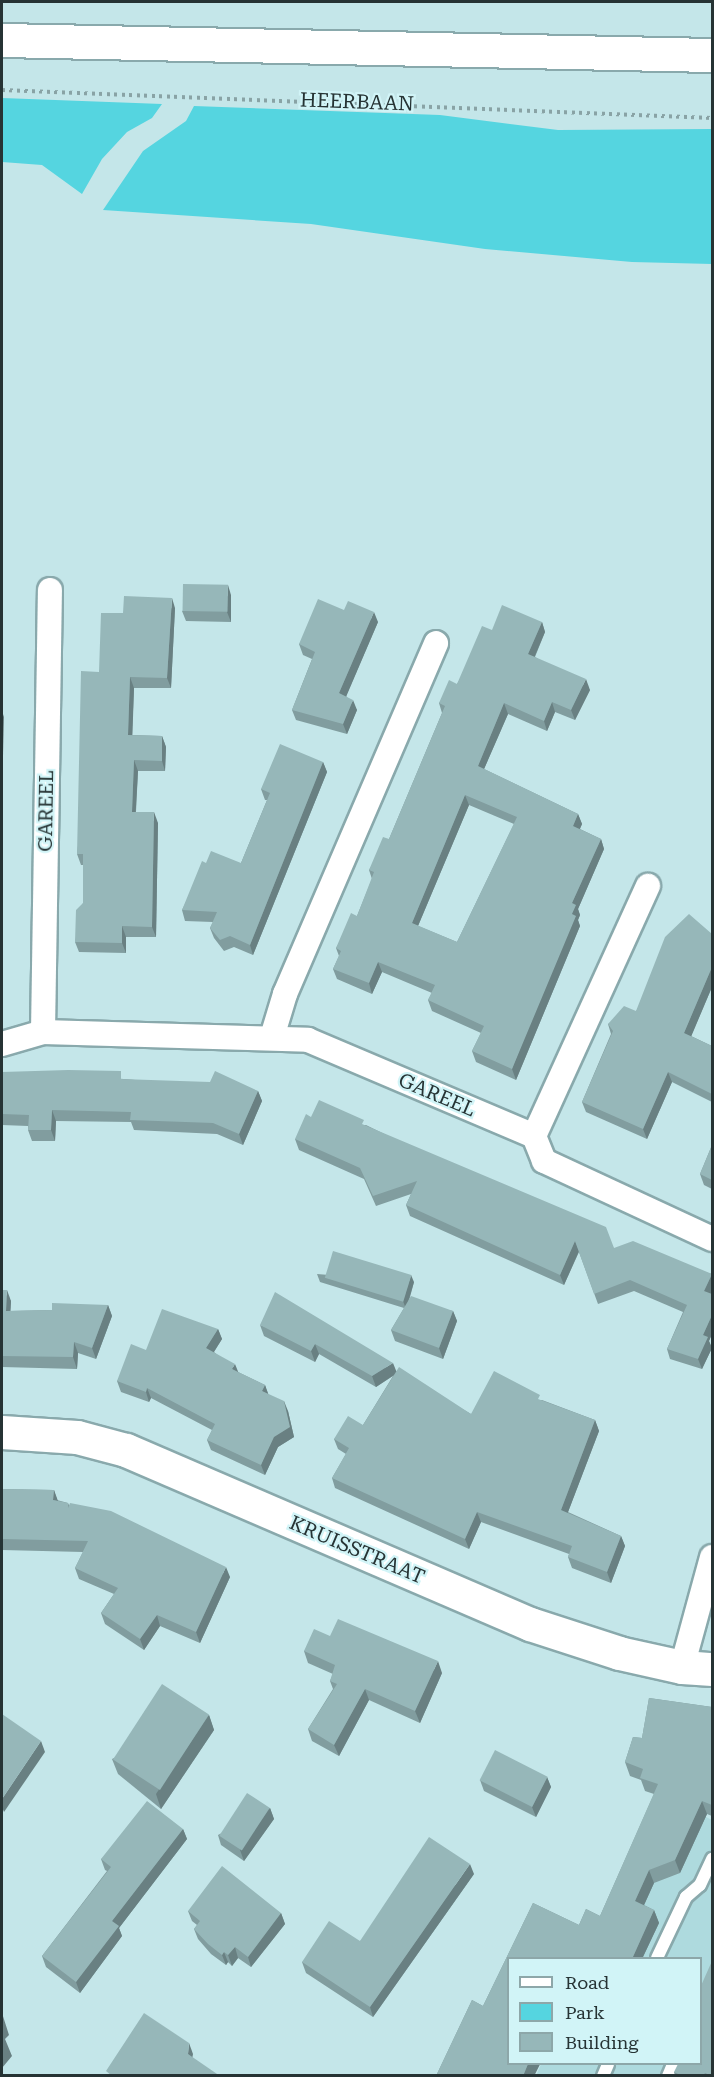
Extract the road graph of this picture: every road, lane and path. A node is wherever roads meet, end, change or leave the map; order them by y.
1 (2, 40) edge
2 (712, 55) edge
3 (2, 90) edge
4 (712, 118) edge
5 (50, 590) dead end
6 (436, 643) dead end
7 (648, 886) dead end
8 (43, 1032) junction
9 (272, 1037) junction
10 (2, 1044) edge
11 (534, 1136) junction
12 (712, 1239) edge
13 (2, 1432) edge
14 (712, 1557) edge
15 (698, 1668) edge
16 (712, 1859) edge
17 (658, 1957) edge

1 - 2 street
3 - 4 path, HEERBAAN
5 - 8 street, GAREEL
6 - 9 street
7 - 11 street
8 - 9 street, GAREEL
8 - 10 street, GAREEL
9 - 11 street, GAREEL
11 - 12 street
13 - 15 street, KRUISSTRAAT
14 - 15 street
16 - 17 lane

